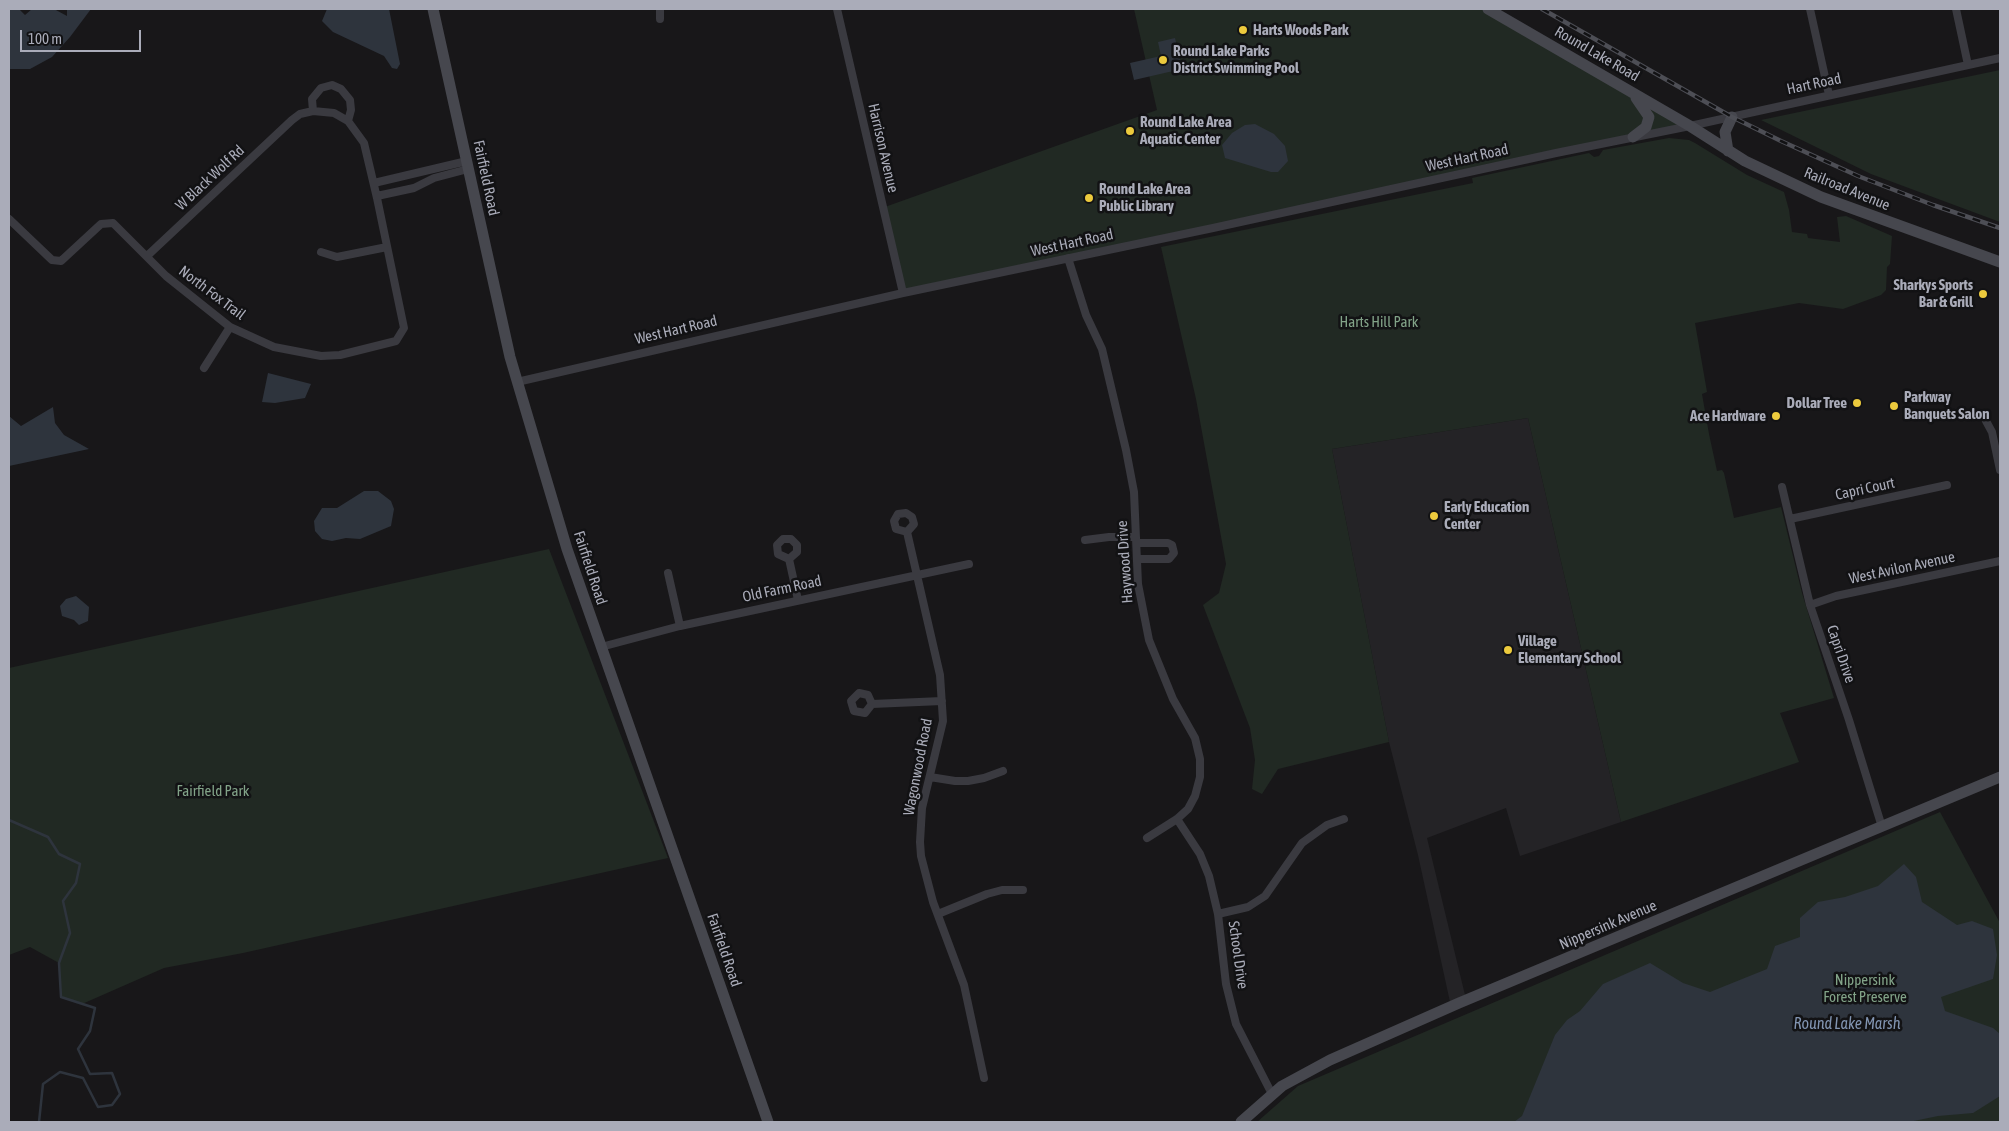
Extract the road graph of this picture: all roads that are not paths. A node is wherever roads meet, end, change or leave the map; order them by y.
1 (433, 9) edge
2 (660, 9) edge
3 (837, 9) edge
4 (1488, 9) edge
5 (1810, 9) edge
6 (1956, 9) edge
7 (660, 19) dead end
8 (2000, 58) edge
9 (1968, 65) junction
10 (1632, 92) junction
11 (1829, 95) junction
12 (314, 111) junction
13 (1732, 117) junction
14 (348, 121) junction
15 (1690, 126) junction
16 (1633, 137) junction
17 (1728, 151) junction
18 (468, 165) junction
19 (373, 180) junction
20 (377, 196) junction
21 (9, 219) edge
22 (387, 247) junction
23 (321, 252) dead end
24 (147, 256) junction
25 (1068, 258) junction
26 (2000, 262) edge
27 (902, 293) junction
28 (230, 327) junction
29 (204, 368) dead end
30 (517, 382) junction
31 (1986, 421) dead end
32 (2000, 470) edge
33 (1947, 485) dead end
34 (1782, 487) dead end
35 (1790, 519) junction
36 (907, 532) dead end
37 (1085, 540) dead end
38 (1137, 540) junction
39 (789, 559) dead end
40 (1137, 559) junction
41 (2000, 561) edge
42 (969, 564) dead end
43 (668, 573) dead end
44 (917, 574) junction
45 (798, 600) junction
46 (1810, 605) junction
47 (680, 626) junction
48 (601, 647) junction
49 (942, 702) junction
50 (872, 704) dead end
51 (1003, 771) dead end
52 (930, 777) junction
53 (2000, 777) edge
54 (1177, 819) junction
55 (1344, 819) dead end
56 (1882, 827) junction
57 (1147, 838) dead end
58 (1023, 890) dead end
59 (938, 914) junction
60 (1218, 914) junction
61 (984, 1078) dead end
62 (1272, 1094) junction
63 (768, 1122) edge
64 (1241, 1122) edge

1 - 18 street, Fairfield Road
2 - 7 street
3 - 27 street, Harrison Avenue
4 - 10 street, Round Lake Road
5 - 11 street
6 - 9 street
8 - 9 street, Hart Road
9 - 11 street, Hart Road
10 - 15 street, Round Lake Road
10 - 16 street
11 - 13 street, Hart Road
12 - 14 street
12 - 14 street
12 - 24 street, W Black Wolf Rd
13 - 15 street, Hart Road
13 - 17 street
14 - 19 street, North Fox Trail
15 - 16 street, Hart Road
15 - 17 street, Railroad Avenue
16 - 25 street, West Hart Road
17 - 26 street, Railroad Avenue
18 - 19 street
18 - 20 street
18 - 30 street, Fairfield Road
19 - 20 street, North Fox Trail
20 - 22 street, North Fox Trail
21 - 24 street, North Fox Trail
22 - 23 street
22 - 28 street, North Fox Trail
24 - 28 street, North Fox Trail
25 - 27 street, West Hart Road
25 - 38 street, Haywood Drive
27 - 30 street, West Hart Road
28 - 29 street
30 - 48 street, Fairfield Road
31 - 32 street
33 - 35 street, Capri Court
34 - 35 street, Capri Drive
35 - 46 street, Capri Drive
36 - 44 street, Wagonwood Road
37 - 38 street
38 - 40 street, Haywood Drive
38 - 40 street
39 - 45 street
40 - 54 street, Haywood Drive
41 - 46 street, West Avilon Avenue
42 - 44 street, Old Farm Road
43 - 47 street
44 - 45 street, Old Farm Road
44 - 49 street, Wagonwood Road
45 - 47 street, Old Farm Road
46 - 56 street, Capri Drive
47 - 48 street, Old Farm Road
48 - 63 street, Fairfield Road
49 - 50 street
49 - 52 street, Wagonwood Road
51 - 52 street
52 - 59 street, Wagonwood Road
53 - 56 street, Nippersink Avenue
54 - 57 street, Haywood Drive
54 - 60 street, School Drive
55 - 60 street
56 - 62 street, Nippersink Avenue
58 - 59 street
59 - 61 street, Wagonwood Road
60 - 62 street, School Drive
62 - 64 street, Nippersink Avenue

